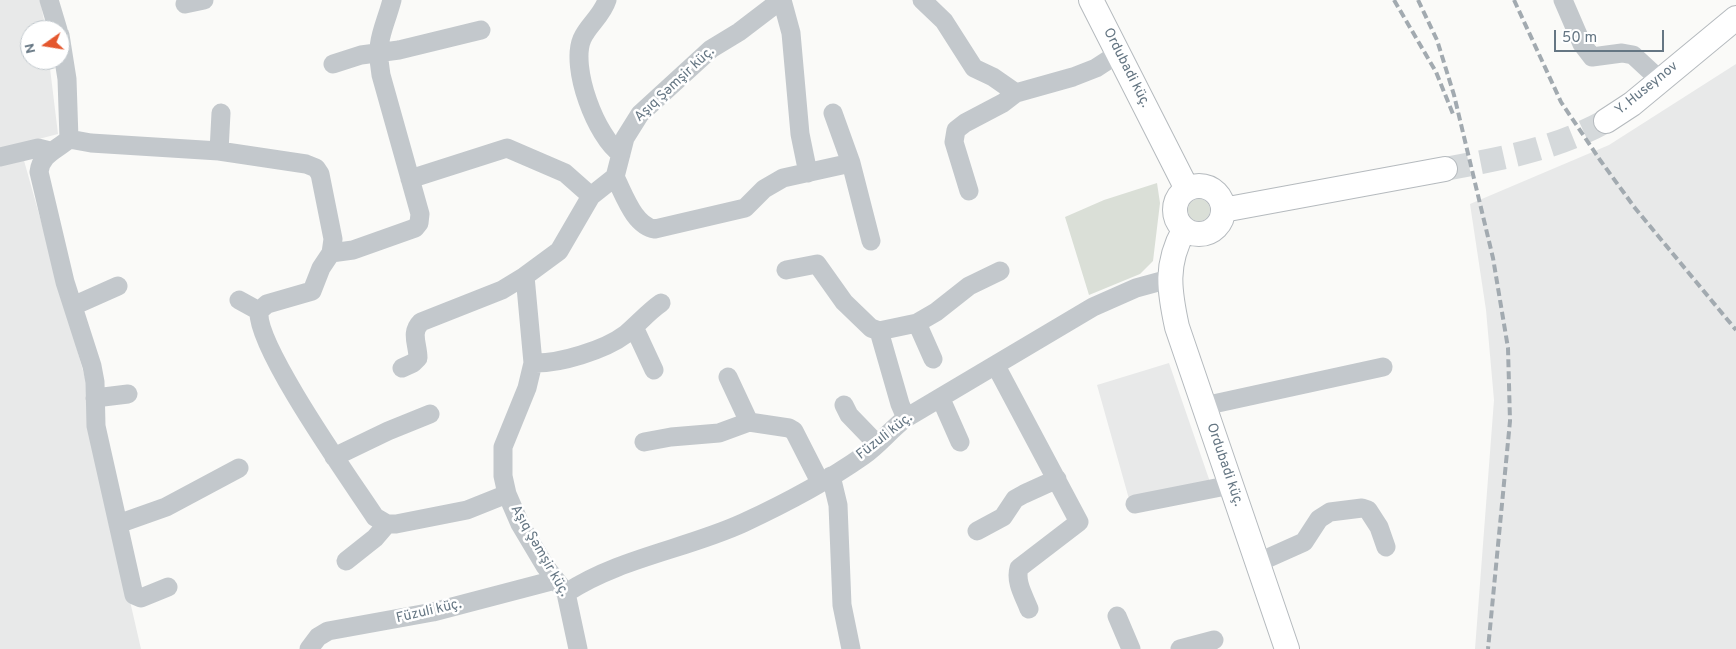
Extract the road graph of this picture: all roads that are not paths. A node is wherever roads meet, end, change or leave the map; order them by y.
1 (49, 0) edge
2 (204, 0) edge
3 (392, 0) edge
4 (607, 0) edge
5 (781, 0) edge
6 (922, 0) edge
7 (1092, 0) edge
8 (1563, 0) edge
9 (186, 4) dead end
10 (1736, 18) edge
11 (55, 20) edge
12 (481, 30) dead end
13 (377, 52) junction
14 (1119, 53) junction
15 (333, 64) dead end
16 (66, 70) edge
17 (1660, 80) junction
18 (1016, 93) junction
19 (221, 112) dead end
20 (833, 113) dead end
21 (1606, 121) tunnel mouth
22 (69, 139) junction
23 (50, 151) junction
24 (219, 151) junction
25 (620, 154) junction
26 (0, 157) edge
27 (851, 163) junction
28 (1445, 169) tunnel mouth
29 (808, 173) junction
30 (615, 177) junction
31 (410, 179) junction
32 (1187, 189) junction
33 (969, 191) dead end
34 (592, 196) junction
35 (1223, 210) junction
36 (1184, 230) junction
37 (870, 241) dead end
38 (331, 253) junction
39 (786, 270) dead end
40 (1000, 271) dead end
41 (525, 276) junction
42 (1170, 280) junction
43 (118, 286) dead end
44 (239, 300) dead end
45 (661, 303) dead end
46 (73, 306) junction
47 (259, 311) junction
48 (917, 322) junction
49 (634, 327) junction
50 (879, 331) junction
51 (933, 359) dead end
52 (533, 363) junction
53 (996, 366) junction
54 (1383, 366) dead end
55 (402, 368) dead end
56 (654, 370) dead end
57 (728, 377) dead end
58 (128, 394) dead end
59 (95, 398) junction
60 (941, 399) junction
61 (844, 405) dead end
62 (1204, 406) junction
63 (430, 414) dead end
64 (906, 418) junction
65 (749, 422) junction
66 (644, 442) dead end
67 (960, 442) dead end
68 (877, 444) junction
69 (334, 457) junction
70 (239, 468) dead end
71 (826, 479) junction
72 (1057, 479) junction
73 (1231, 485) junction
74 (507, 494) junction
75 (1135, 504) dead end
76 (118, 524) junction
77 (387, 524) junction
78 (977, 531) dead end
79 (1386, 547) dead end
80 (346, 561) dead end
81 (1257, 563) junction
82 (560, 586) junction
83 (168, 587) dead end
84 (1029, 609) dead end
85 (1117, 616) dead end
86 (1214, 640) dead end
87 (308, 649) edge
88 (578, 649) edge
89 (851, 649) edge
90 (1131, 649) edge
91 (1180, 649) edge
92 (1287, 649) edge

1 - 11 street
2 - 9 street
3 - 13 street
4 - 25 street
5 - 25 street, Aşıq Şəmşir küç.
5 - 29 street
6 - 18 street
7 - 14 main road, Ordubadi küç.
8 - 17 street
10 - 17 main road, Y. Huseynov
12 - 13 street
13 - 15 street
13 - 31 street
14 - 18 street
14 - 32 main road, Ordubadi küç.
16 - 22 street
17 - 21 main road, Y. Huseynov
18 - 33 street
19 - 24 street
20 - 27 street
22 - 23 street
22 - 24 street
23 - 26 street
23 - 46 street
24 - 38 street
25 - 30 street, Aşıq Şəmşir küç.
27 - 29 street
27 - 37 street
28 - 35 main road
29 - 30 street
30 - 34 street
31 - 34 street
31 - 38 street
32 - 35 main road
32 - 36 main road
34 - 41 street
35 - 36 main road
36 - 42 main road, Ordubadi küç.
38 - 47 street
39 - 50 street
40 - 48 street
41 - 52 street, Aşıq Şəmşir küç.
41 - 55 street
42 - 53 street, Füzuli küç.
42 - 62 main road, Ordubadi küç.
43 - 46 street
44 - 47 street
45 - 49 street
46 - 59 street
47 - 69 street
48 - 50 street
48 - 51 street
49 - 52 street
49 - 56 street
50 - 64 street
52 - 74 street, Aşıq Şəmşir küç.
53 - 60 street, Füzuli küç.
53 - 72 street
54 - 62 street
57 - 65 street
58 - 59 street
59 - 76 street
60 - 64 street, Füzuli küç.
60 - 67 street
61 - 68 street
62 - 73 main road, Ordubadi küç.
63 - 69 street
64 - 68 street, Füzuli küç.
65 - 66 street
65 - 71 street
68 - 71 street, Füzuli küç.
69 - 77 street
70 - 76 street
71 - 82 street, Füzuli küç.
71 - 89 street
72 - 78 street
72 - 84 street
73 - 75 street
73 - 81 main road, Ordubadi küç.
74 - 77 street
74 - 82 street, Aşıq Şəmşir küç.
76 - 83 street
77 - 80 street
79 - 81 street
81 - 92 main road, Ordubadi küç.
82 - 87 street, Füzuli küç.
82 - 88 street, Aşıq Şəmşir küç.
85 - 90 street
86 - 91 street

